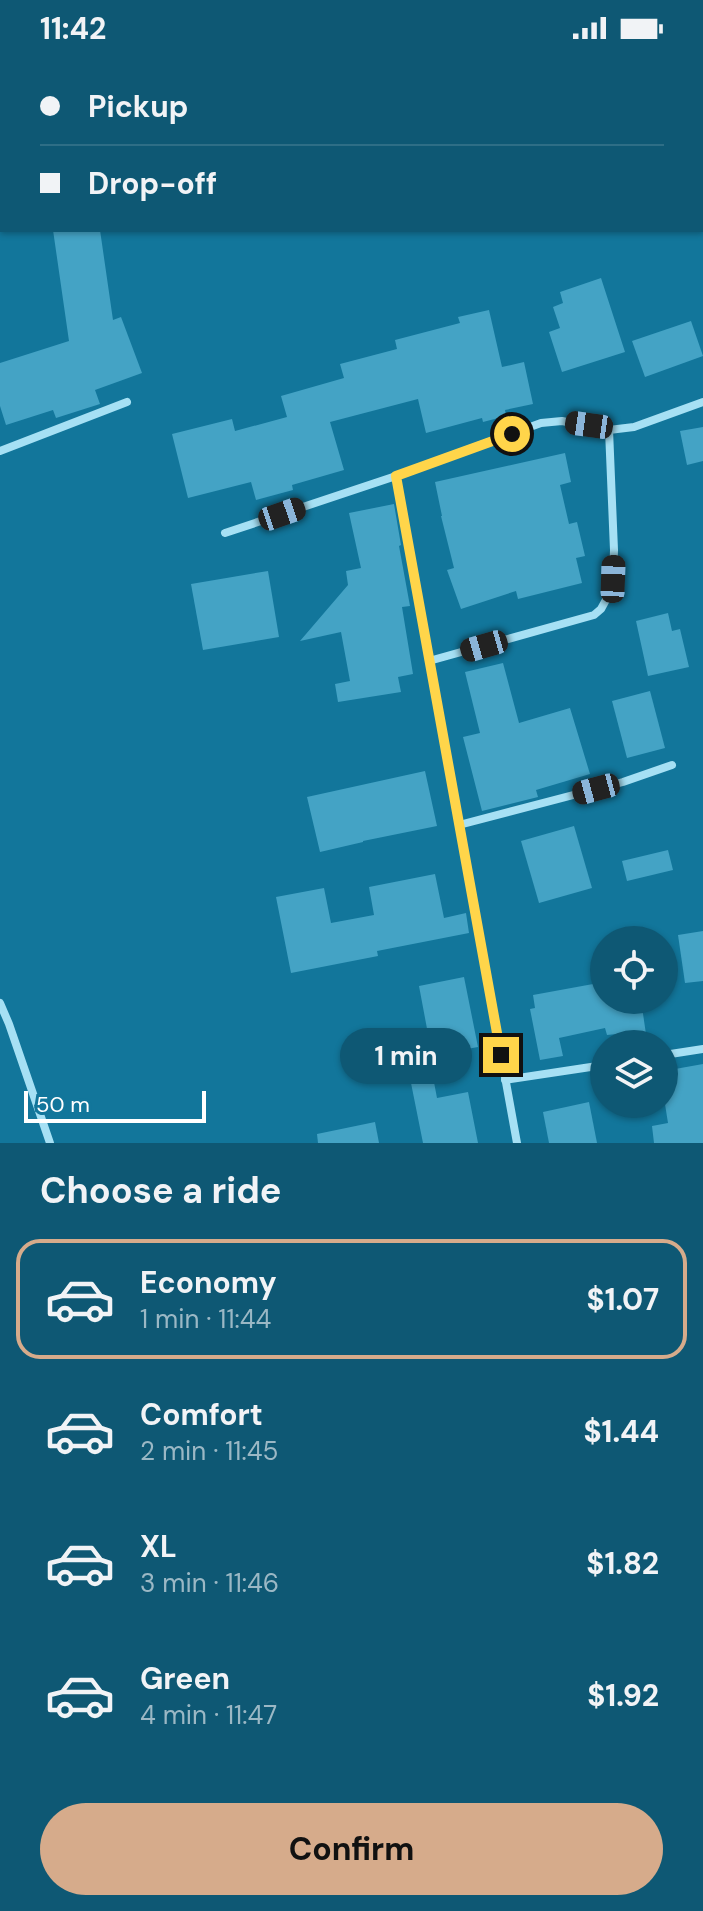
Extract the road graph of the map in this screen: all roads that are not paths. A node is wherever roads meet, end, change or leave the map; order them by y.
1 (127, 402) dead end
2 (703, 402) edge
3 (609, 430) junction
4 (0, 451) edge
5 (396, 476) junction
6 (225, 533) dead end
7 (429, 661) junction
8 (672, 765) dead end
9 (459, 825) junction
10 (0, 1003) edge
11 (703, 1049) edge
12 (678, 1053) edge
13 (590, 1067) edge
14 (505, 1080) junction
15 (50, 1143) edge
16 (517, 1143) edge

1 - 4 street
2 - 3 street
3 - 5 street
3 - 7 street
5 - 6 street
5 - 7 street
7 - 9 street
8 - 9 street
9 - 14 street
10 - 15 street
11 - 12 street
13 - 14 street
14 - 16 street

